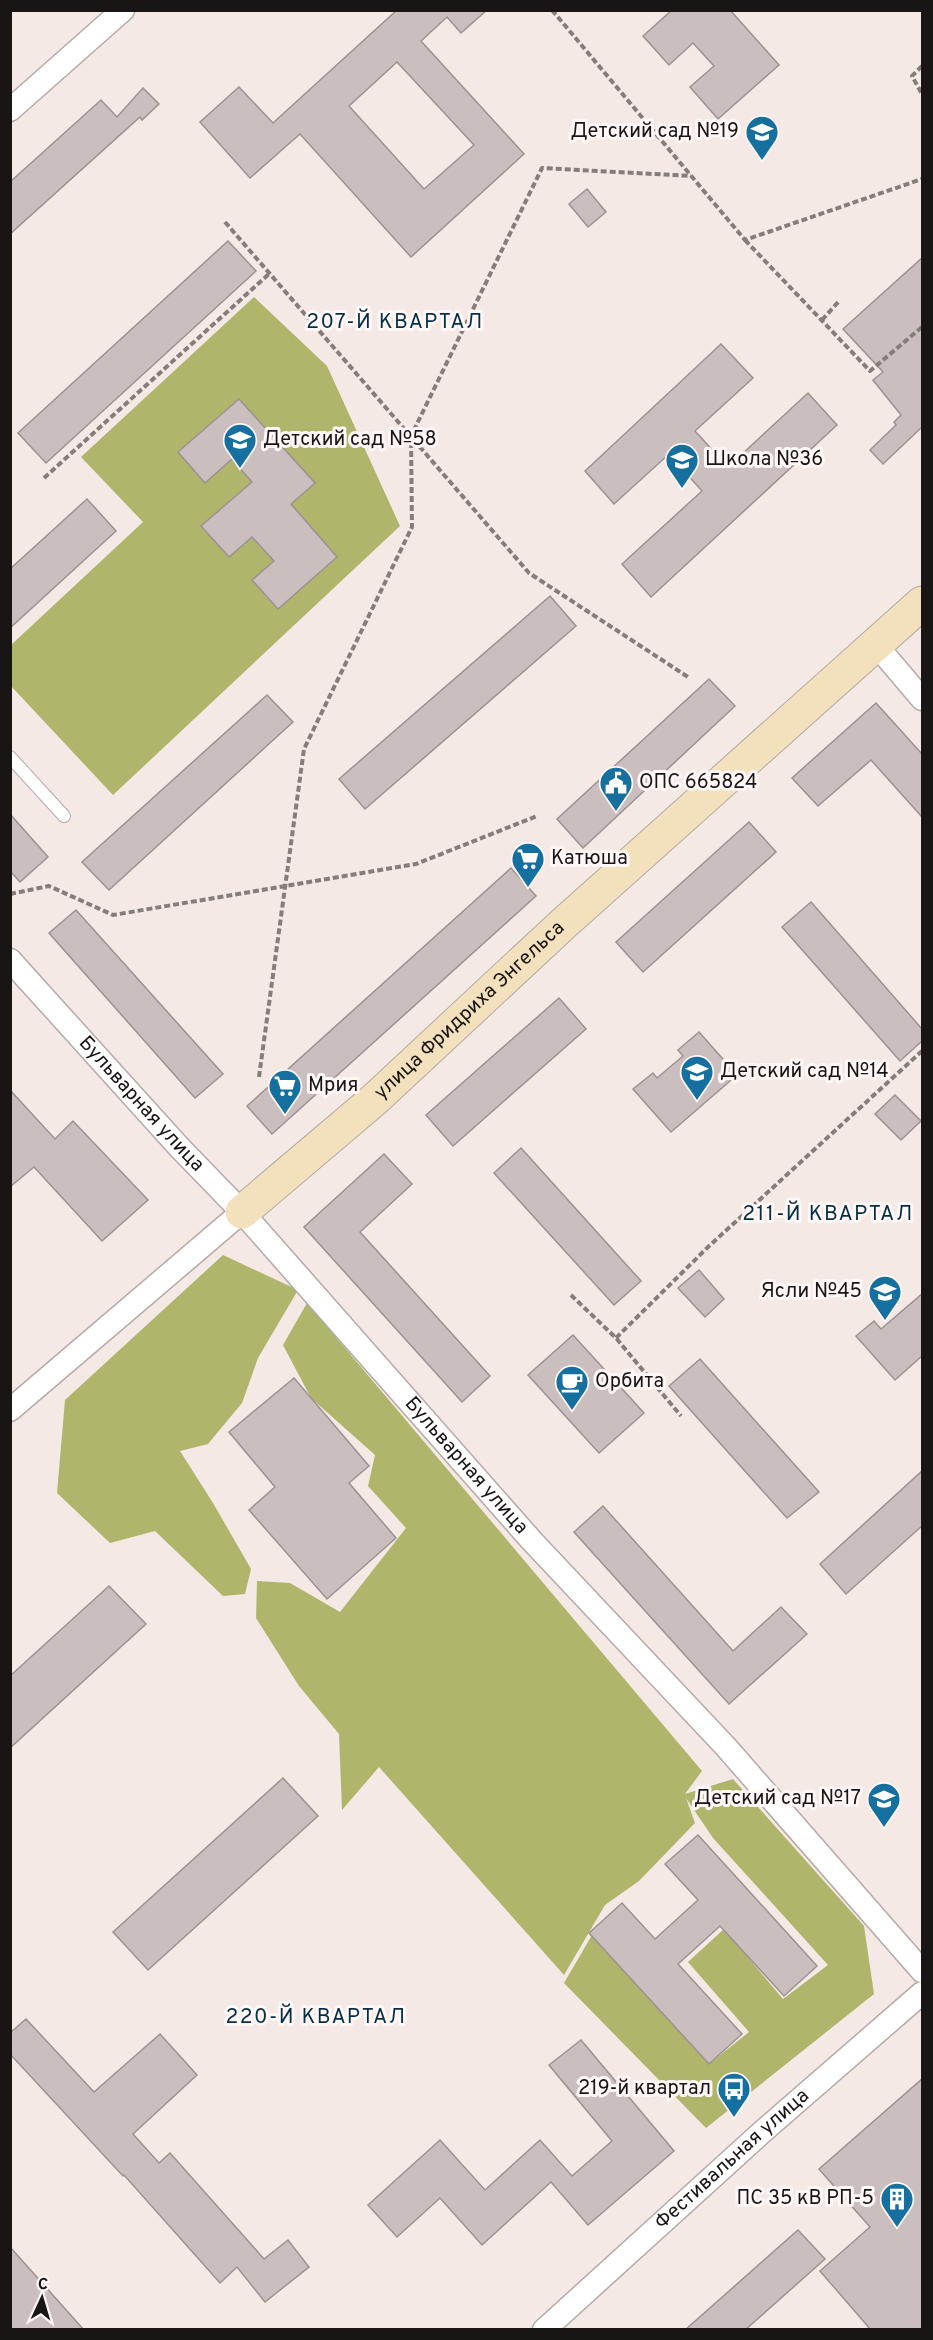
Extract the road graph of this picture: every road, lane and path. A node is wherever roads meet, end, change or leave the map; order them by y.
1 (123, 10) edge
2 (552, 10) edge
3 (922, 66) edge
4 (922, 94) edge
5 (10, 110) edge
6 (691, 176) junction
7 (922, 179) edge
8 (225, 222) dead end
9 (745, 240) junction
10 (270, 273) junction
11 (840, 300) dead end
12 (822, 320) junction
13 (922, 327) edge
14 (411, 436) junction
15 (44, 478) dead end
16 (922, 603) edge
17 (877, 646) junction
18 (688, 677) dead end
19 (922, 699) edge
20 (10, 757) edge
21 (64, 816) dead end
22 (537, 816) dead end
23 (285, 886) junction
24 (10, 894) edge
25 (10, 960) edge
26 (922, 1051) edge
27 (259, 1077) dead end
28 (242, 1212) junction
29 (571, 1295) dead end
30 (616, 1338) junction
31 (10, 1410) edge
32 (681, 1416) dead end
33 (922, 1971) edge
34 (922, 1993) edge
35 (544, 2330) edge

1 - 5 street
2 - 6 path
3 - 4 path
6 - 9 path
6 - 14 path
7 - 9 path
8 - 10 path
9 - 12 path
10 - 14 path
10 - 15 path
11 - 12 path
12 - 13 path
14 - 18 path
14 - 23 path
16 - 17 street, улица Фридриха Энгельса
17 - 19 street
17 - 28 street, улица Фридриха Энгельса
20 - 21 lane
22 - 23 path
23 - 24 path
23 - 27 path
25 - 28 street, Бульварная улица
26 - 30 path
28 - 31 street, улица Фридриха Энгельса
28 - 33 street, Бульварная улица
29 - 30 path
30 - 32 path
34 - 35 street, Фестивальная улица

